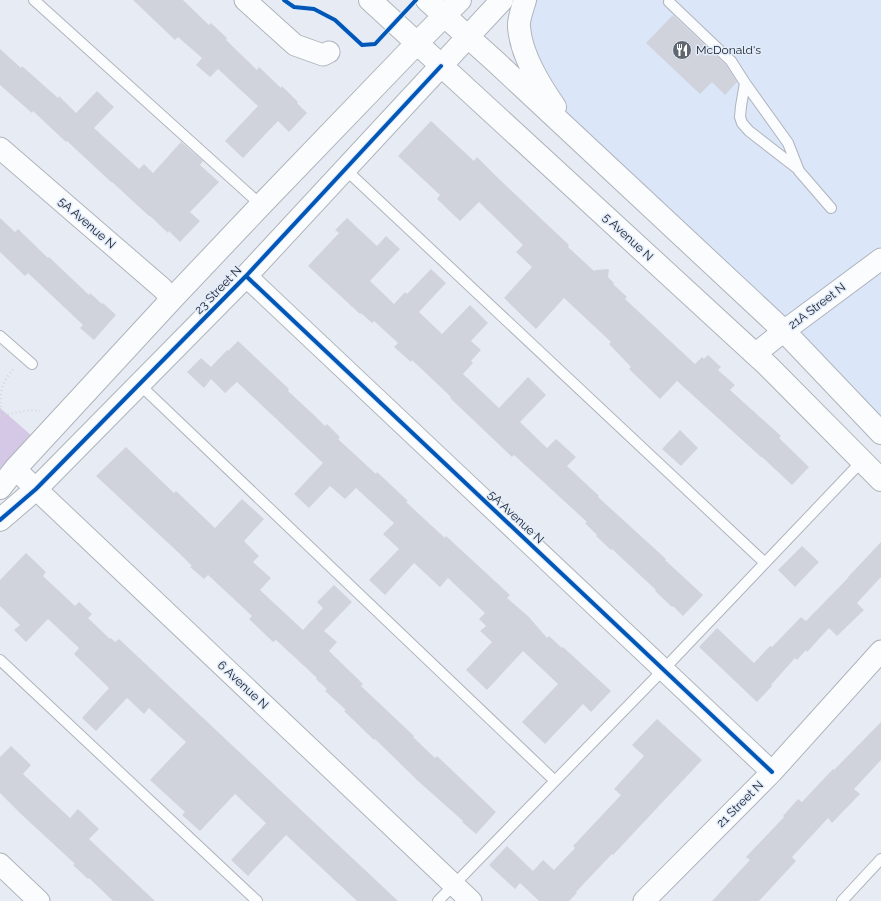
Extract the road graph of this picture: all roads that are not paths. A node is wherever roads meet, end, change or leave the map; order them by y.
1 (34, 0) edge
2 (245, 0) edge
3 (370, 0) edge
4 (427, 0) edge
5 (460, 0) edge
6 (502, 0) edge
7 (525, 0) edge
8 (669, 2) dead end
9 (445, 15) junction
10 (468, 37) junction
11 (417, 43) junction
12 (329, 52) dead end
13 (441, 66) junction
14 (745, 83) junction
15 (575, 136) junction
16 (0, 148) edge
17 (345, 168) junction
18 (799, 170) junction
19 (261, 205) junction
20 (831, 208) dead end
21 (881, 259) edge
22 (246, 276) junction
23 (172, 299) junction
24 (784, 331) junction
25 (0, 336) edge
26 (755, 354) junction
27 (32, 364) dead end
28 (140, 384) junction
29 (881, 434) edge
30 (862, 461) junction
31 (15, 469) junction
32 (881, 480) edge
33 (0, 488) edge
34 (36, 489) junction
35 (0, 520) edge
36 (765, 563) junction
37 (881, 651) edge
38 (0, 660) edge
39 (663, 670) junction
40 (772, 772) junction
41 (555, 781) junction
42 (881, 858) edge
43 (0, 864) edge
44 (454, 885) junction
45 (39, 901) edge
46 (257, 901) edge
47 (438, 901) edge
48 (471, 901) edge
49 (644, 901) edge
50 (842, 901) edge

1 - 19 lane
2 - 12 street
3 - 11 main road, 5 Avenue N
4 - 9 main road
5 - 9 main road
6 - 10 main road, 23 Street N
7 - 15 main road
8 - 14 lane
9 - 10 main road
9 - 11 main road
10 - 13 main road, 23 Street N
10 - 15 main road
11 - 13 main road, 5 Avenue N
11 - 19 main road
13 - 17 main road, 23 Street N
13 - 26 main road, 5 Avenue N
14 - 18 lane
14 - 18 lane
15 - 24 main road
16 - 23 street, 5A Avenue N
17 - 22 main road, 23 Street N
17 - 36 lane
18 - 20 lane
19 - 23 main road
21 - 24 street, 21A Street N
22 - 28 main road, 23 Street N
22 - 39 street, 5A Avenue N
23 - 31 main road
24 - 26 street, 21A Street N
24 - 29 main road
25 - 27 lane
26 - 30 main road, 5 Avenue N
28 - 34 main road, 23 Street N
28 - 41 lane
30 - 32 main road, 5 Avenue N
30 - 36 lane
31 - 33 main road
31 - 34 street, 6 Avenue N
34 - 35 main road, 23 Street N
34 - 44 street, 6 Avenue N
36 - 39 lane
37 - 40 street, 21 Street N
38 - 46 lane
39 - 40 street, 5A Avenue N
39 - 41 lane
40 - 49 street, 21 Street N
41 - 44 lane
42 - 50 lane
43 - 45 street
44 - 47 lane
44 - 48 street, 6 Avenue N

